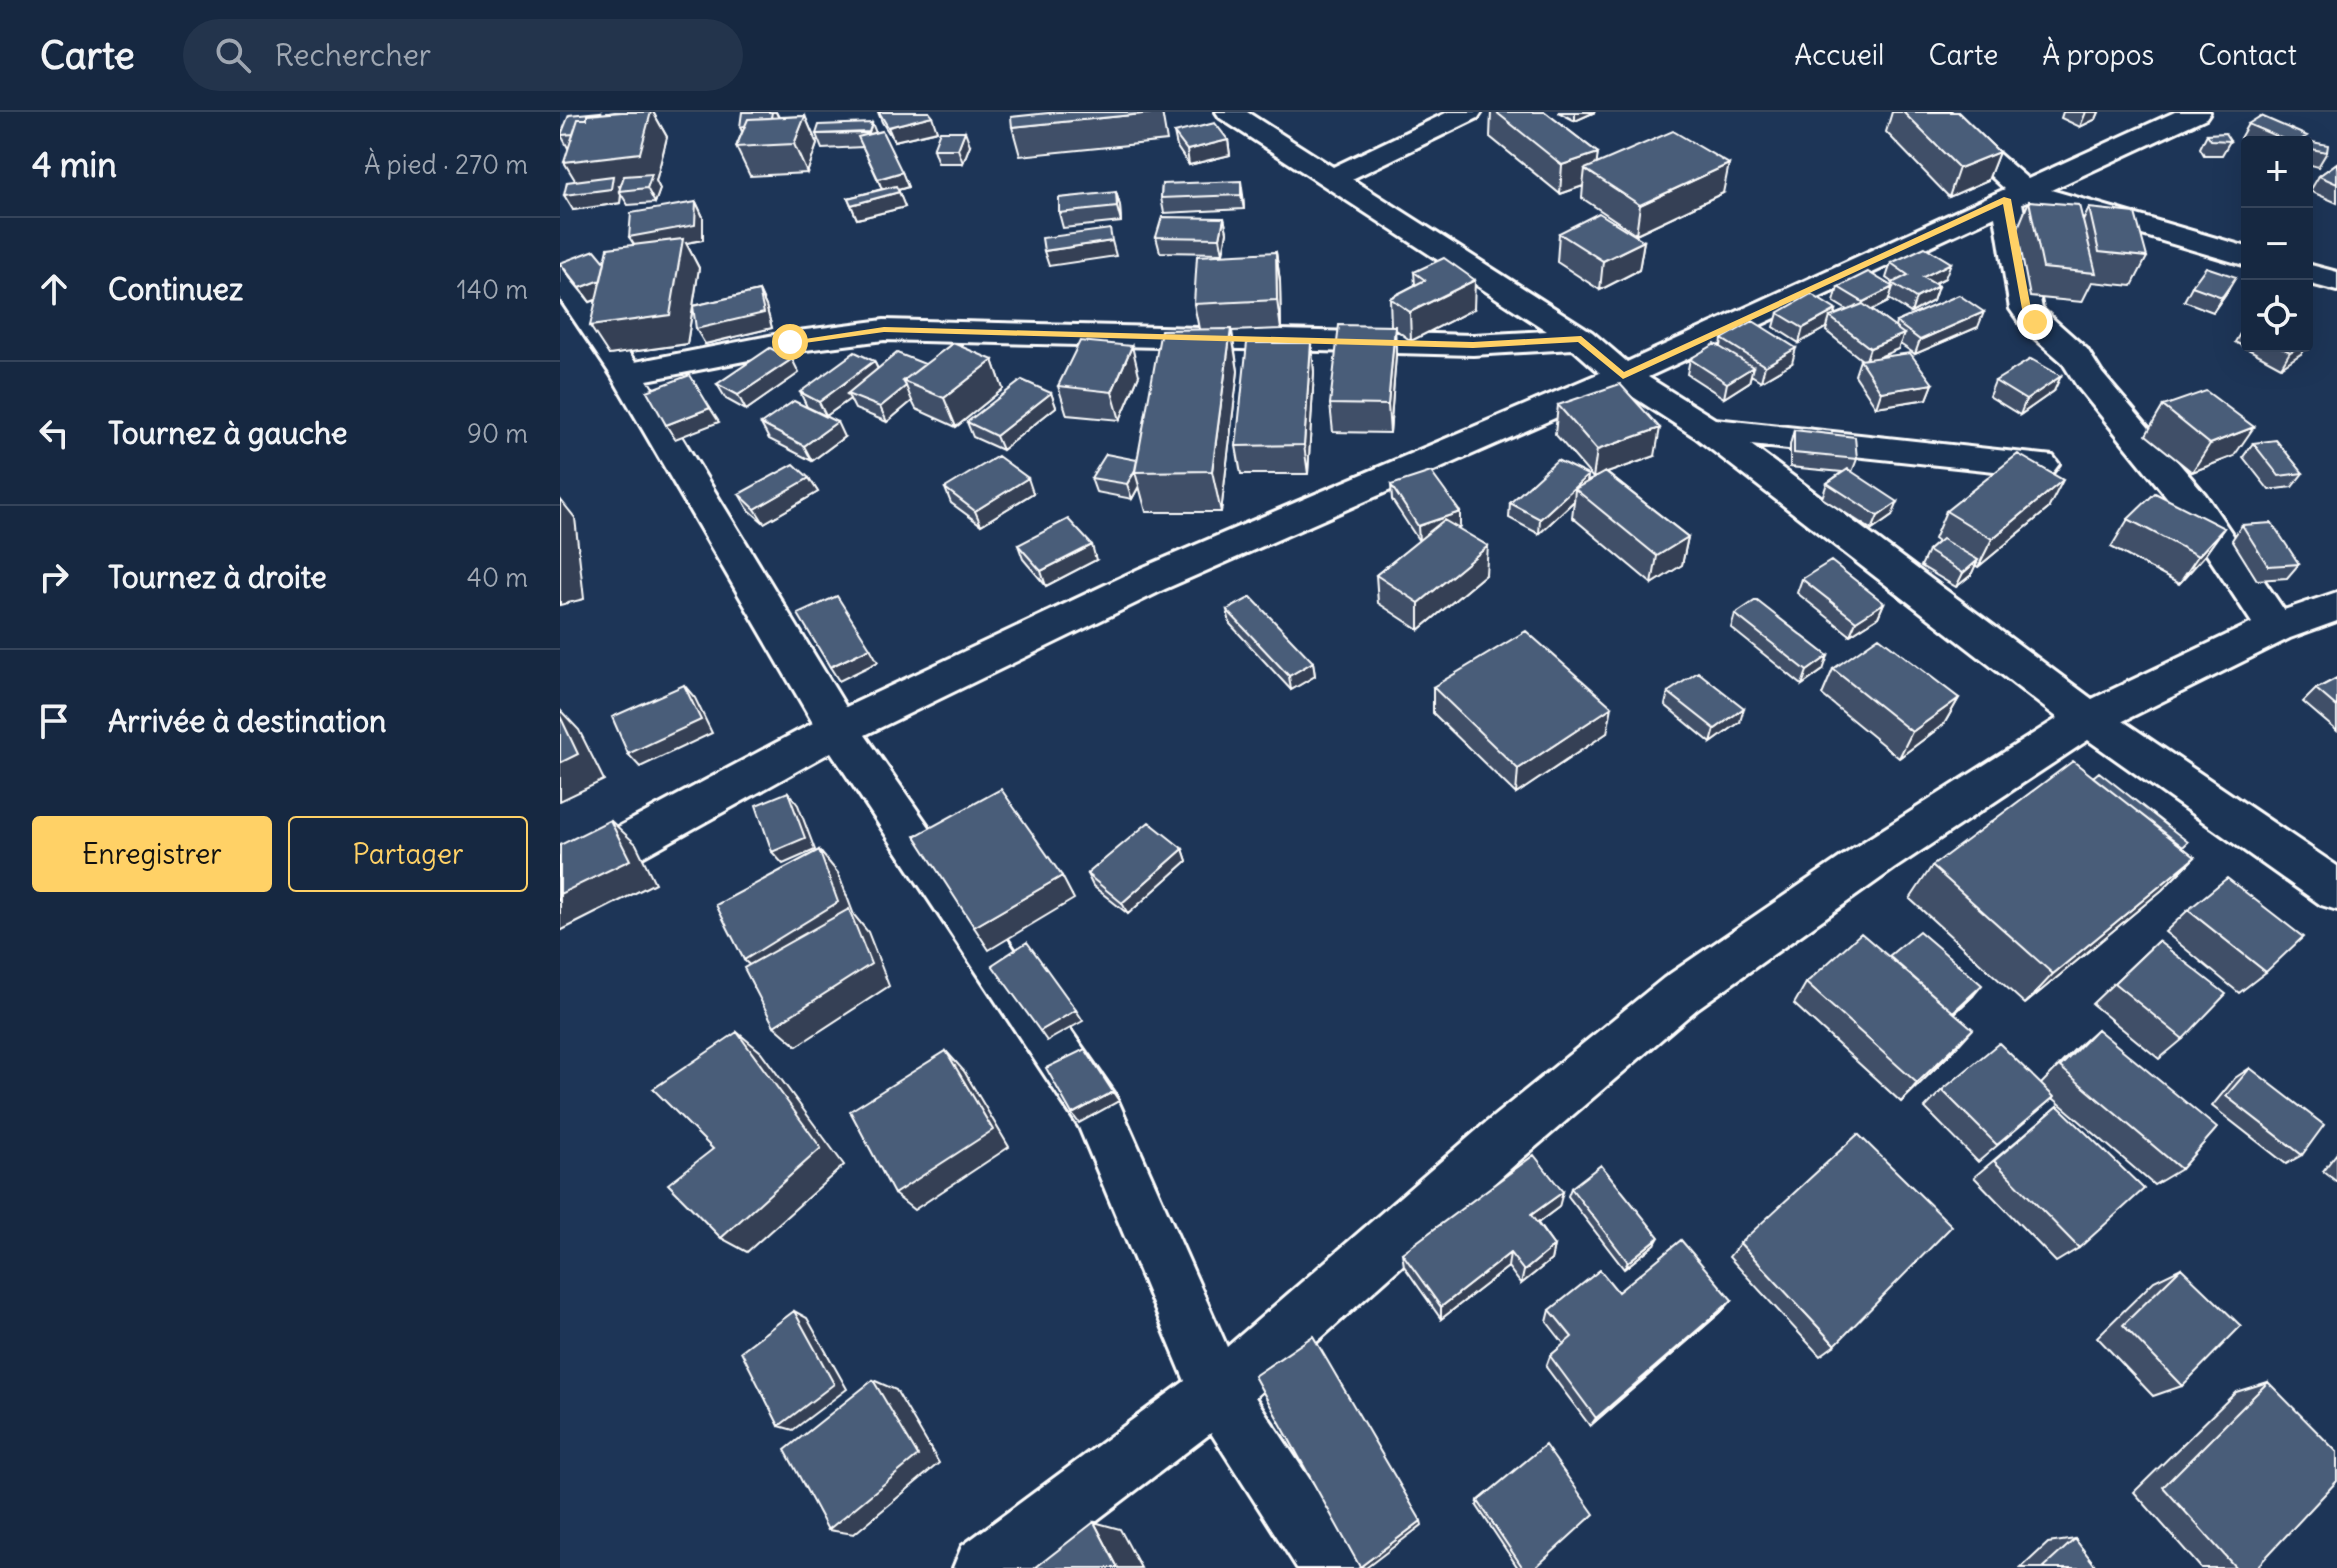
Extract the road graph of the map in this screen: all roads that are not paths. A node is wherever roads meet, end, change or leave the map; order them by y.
1 (1229, 112) edge
2 (1469, 112) edge
3 (1934, 112) edge
4 (2197, 112) edge
5 (1330, 179) junction
6 (2015, 195) junction
7 (2241, 255) edge
8 (2313, 275) edge
9 (560, 276) edge
10 (2337, 282) edge
11 (1581, 339) junction
12 (627, 374) junction
13 (1623, 376) junction
14 (1707, 429) junction
15 (2041, 464) edge
16 (2337, 606) edge
17 (2276, 628) junction
18 (2089, 719) junction
19 (838, 729) junction
20 (560, 880) edge
21 (2337, 891) edge
22 (1218, 1392) junction
23 (984, 1568) edge
24 (1332, 1568) edge

1 - 5 street
2 - 5 street
3 - 6 street
4 - 6 street
5 - 11 street
6 - 7 street
6 - 13 street
6 - 17 street
8 - 10 street
9 - 12 street
11 - 12 street
11 - 13 street
12 - 19 street
13 - 14 street
13 - 19 street
14 - 15 street
14 - 18 street
16 - 17 street
17 - 18 street
18 - 21 street
18 - 22 street
19 - 20 street
19 - 22 street
22 - 23 street
22 - 24 street

